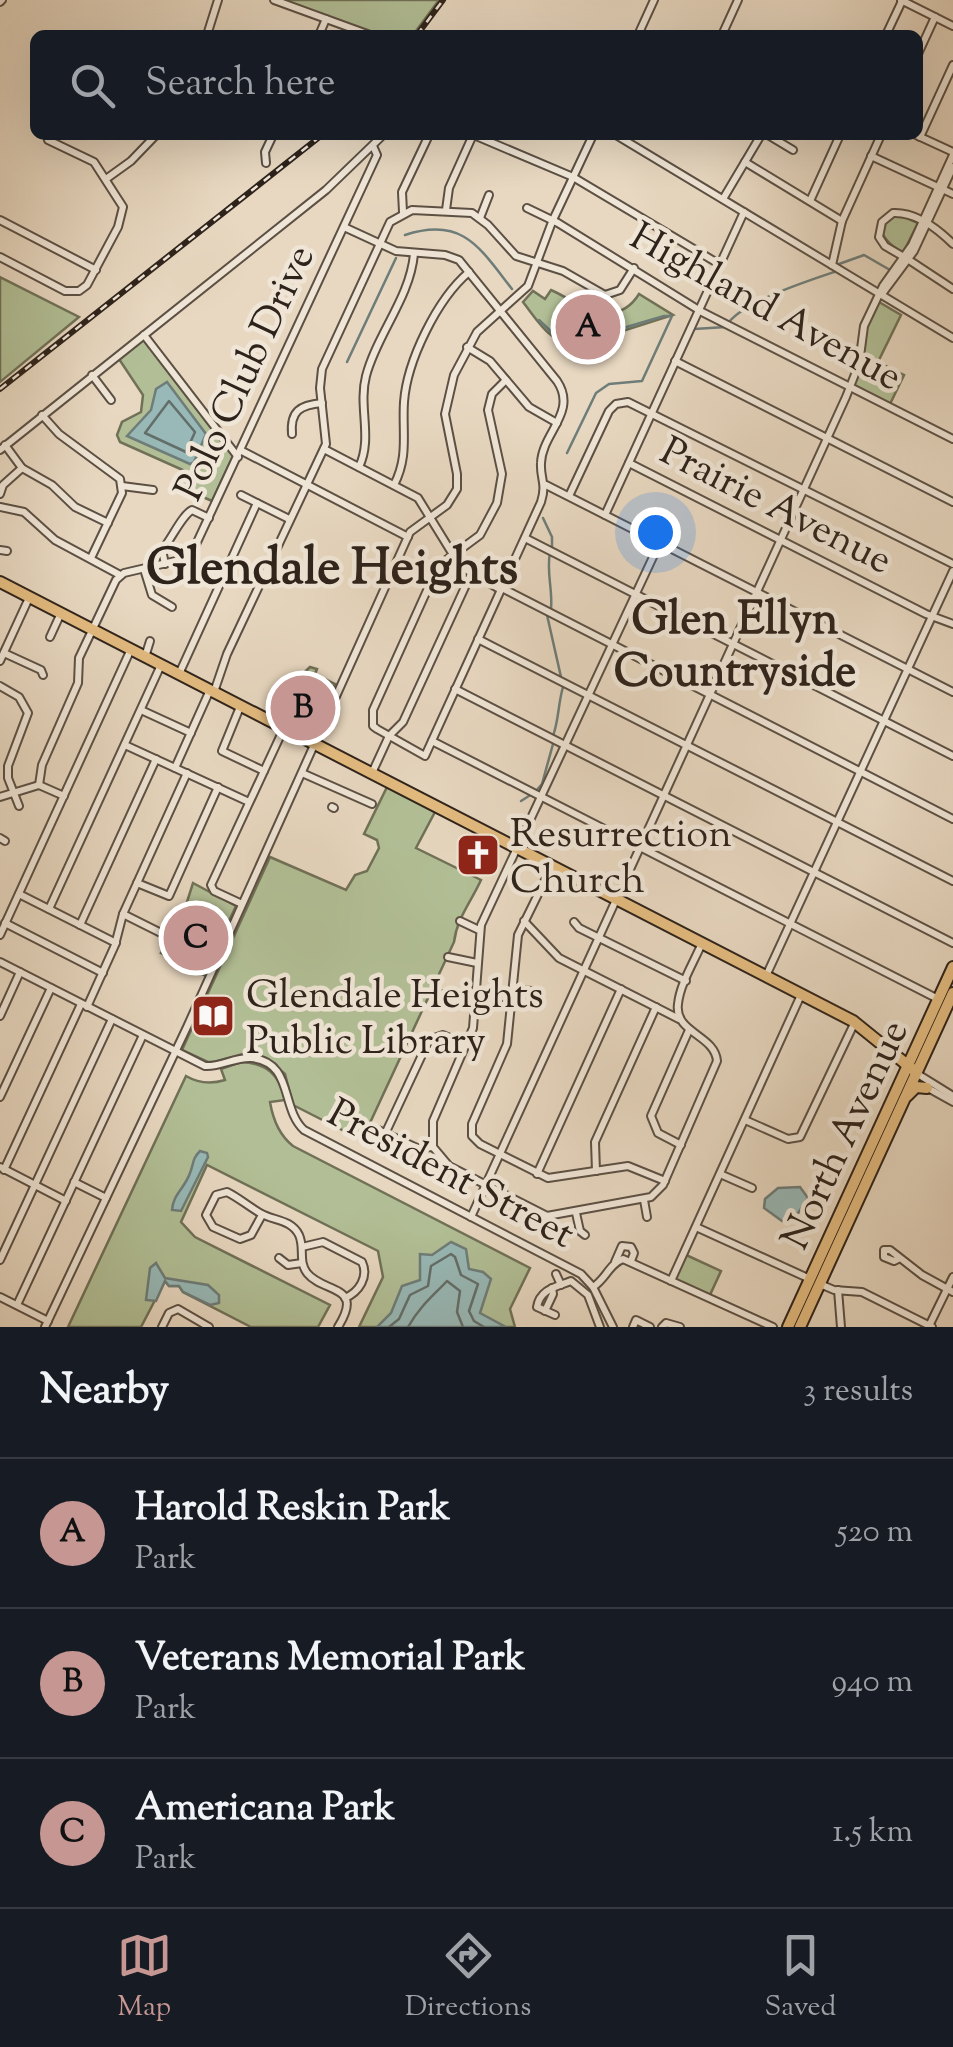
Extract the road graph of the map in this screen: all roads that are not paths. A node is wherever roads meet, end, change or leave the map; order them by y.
1 (218, 0) edge
2 (274, 0) edge
3 (654, 0) edge
4 (738, 0) edge
5 (902, 0) edge
6 (935, 17) junction
7 (326, 19) junction
8 (953, 26) edge
9 (209, 30) edge
10 (321, 30) edge
11 (356, 30) edge
12 (640, 30) edge
13 (724, 30) edge
14 (888, 30) edge
15 (923, 43) edge
16 (953, 65) edge
17 (923, 126) edge
18 (923, 139) edge
19 (48, 140) dead end
20 (151, 140) edge
21 (271, 140) edge
22 (378, 140) edge
23 (427, 140) edge
24 (471, 140) edge
25 (487, 140) edge
26 (591, 140) edge
27 (624, 140) edge
28 (761, 140) edge
29 (774, 140) edge
30 (838, 140) edge
31 (878, 140) edge
32 (373, 146) junction
33 (793, 150) dead end
34 (953, 154) edge
35 (871, 156) junction
36 (744, 162) junction
37 (266, 163) dead end
38 (953, 167) edge
39 (573, 177) junction
40 (106, 178) junction
41 (940, 188) junction
42 (953, 194) edge
43 (489, 196) dead end
44 (722, 199) junction
45 (810, 202) junction
46 (527, 208) dead end
47 (446, 210) junction
48 (404, 212) junction
49 (744, 212) junction
50 (480, 218) junction
51 (0, 220) edge
52 (553, 220) junction
53 (842, 221) junction
54 (925, 222) junction
55 (344, 227) junction
56 (379, 243) junction
57 (953, 244) edge
58 (414, 254) junction
59 (0, 257) edge
60 (906, 258) junction
61 (537, 263) junction
62 (719, 264) junction
63 (832, 264) junction
64 (634, 268) junction
65 (96, 270) junction
66 (469, 272) junction
67 (953, 288) edge
68 (881, 295) junction
69 (699, 309) junction
70 (501, 312) junction
71 (144, 334) junction
72 (953, 338) edge
73 (467, 347) junction
74 (675, 362) junction
75 (92, 376) junction
76 (506, 380) junction
77 (850, 387) junction
78 (111, 400) dead end
79 (322, 403) junction
80 (652, 412) junction
81 (42, 416) junction
82 (557, 423) junction
83 (292, 434) dead end
84 (827, 438) junction
85 (953, 439) edge
86 (3, 447) edge
87 (324, 448) junction
88 (240, 454) junction
89 (629, 463) junction
90 (359, 467) junction
91 (22, 468) junction
92 (306, 484) junction
93 (394, 485) junction
94 (546, 485) junction
95 (122, 486) junction
96 (804, 488) junction
97 (153, 490) dead end
98 (0, 494) edge
99 (241, 494) dead end
100 (569, 496) junction
101 (953, 502) edge
102 (257, 503) junction
103 (0, 507) edge
104 (605, 514) junction
105 (431, 516) junction
106 (209, 518) junction
107 (289, 520) junction
108 (108, 523) junction
109 (408, 537) junction
110 (525, 538) junction
111 (781, 539) junction
112 (660, 542) junction
113 (452, 554) junction
114 (91, 558) junction
115 (165, 564) junction
116 (953, 567) edge
117 (144, 569) junction
118 (471, 574) junction
119 (120, 575) junction
120 (0, 582) edge
121 (501, 589) junction
122 (757, 592) junction
123 (636, 594) junction
124 (30, 597) junction
125 (172, 607) dead end
126 (61, 613) junction
127 (932, 616) junction
128 (953, 624) edge
129 (92, 629) junction
130 (50, 637) dead end
131 (478, 639) junction
132 (150, 641) dead end
133 (612, 644) junction
134 (733, 644) junction
135 (131, 649) junction
136 (2, 656) edge
137 (146, 656) junction
138 (162, 665) junction
139 (908, 669) junction
140 (179, 674) junction
141 (44, 675) dead end
142 (0, 686) edge
143 (455, 689) junction
144 (212, 691) junction
145 (953, 691) edge
146 (710, 694) junction
147 (589, 695) junction
148 (241, 706) junction
149 (141, 710) junction
150 (884, 721) junction
151 (284, 728) junction
152 (191, 733) junction
153 (389, 736) junction
154 (432, 741) junction
155 (314, 744) junction
156 (125, 745) junction
157 (686, 745) junction
158 (566, 746) junction
159 (953, 756) edge
160 (156, 759) junction
161 (175, 768) junction
162 (264, 770) junction
163 (861, 771) junction
164 (302, 773) junction
165 (372, 773) junction
166 (187, 774) junction
167 (39, 786) junction
168 (218, 788) junction
169 (14, 792) junction
170 (64, 796) junction
171 (664, 796) junction
172 (0, 797) edge
173 (542, 797) junction
174 (250, 802) junction
175 (372, 804) dead end
176 (19, 806) dead end
177 (953, 818) edge
178 (837, 822) junction
179 (640, 846) junction
180 (518, 849) junction
181 (552, 866) junction
182 (814, 873) junction
183 (953, 880) edge
184 (137, 883) junction
185 (19, 894) junction
186 (616, 899) junction
187 (242, 904) junction
188 (49, 909) junction
189 (122, 914) junction
190 (524, 921) junction
191 (460, 922) dead end
192 (574, 922) dead end
193 (790, 923) junction
194 (5, 924) junction
195 (80, 925) junction
196 (479, 930) junction
197 (0, 934) edge
198 (165, 936) dead end
199 (599, 936) junction
200 (116, 943) junction
201 (702, 943) junction
202 (953, 943) edge
203 (448, 957) dead end
204 (0, 962) edge
205 (477, 963) junction
206 (953, 967) edge
207 (584, 970) junction
208 (20, 972) junction
209 (102, 973) junction
210 (766, 976) junction
211 (686, 981) junction
212 (51, 988) junction
213 (513, 989) junction
214 (621, 989) junction
215 (433, 990) dead end
216 (531, 991) dead end
217 (953, 993) edge
218 (802, 994) junction
219 (938, 999) junction
220 (474, 1004) junction
221 (84, 1005) junction
222 (512, 1006) junction
223 (656, 1007) junction
224 (0, 1016) edge
225 (112, 1020) junction
226 (680, 1020) junction
227 (851, 1023) junction
228 (689, 1029) junction
229 (143, 1036) junction
230 (918, 1044) junction
231 (467, 1045) junction
232 (176, 1052) junction
233 (894, 1053) junction
234 (911, 1072) junction
235 (927, 1088) junction
236 (0, 1098) edge
237 (953, 1099) edge
238 (901, 1105) junction
239 (745, 1120) junction
240 (374, 1128) dead end
241 (385, 1134) junction
242 (681, 1145) junction
243 (433, 1148) junction
244 (500, 1154) junction
245 (2, 1168) edge
246 (596, 1171) junction
247 (537, 1174) junction
248 (720, 1174) junction
249 (664, 1181) junction
250 (74, 1182) junction
251 (35, 1185) junction
252 (486, 1185) junction
253 (752, 1188) dead end
254 (106, 1198) junction
255 (66, 1200) junction
256 (644, 1200) junction
257 (576, 1213) junction
258 (262, 1214) junction
259 (471, 1217) junction
260 (647, 1217) dead end
261 (696, 1227) junction
262 (585, 1235) dead end
263 (302, 1247) junction
264 (278, 1258) dead end
265 (898, 1259) dead end
266 (0, 1260) edge
267 (616, 1262) junction
268 (631, 1262) junction
269 (302, 1263) junction
270 (556, 1274) dead end
271 (953, 1277) edge
272 (671, 1281) junction
273 (815, 1282) junction
274 (561, 1285) junction
275 (593, 1288) junction
276 (838, 1290) junction
277 (949, 1290) edge
278 (0, 1297) edge
279 (346, 1298) junction
280 (17, 1305) junction
281 (605, 1310) junction
282 (596, 1314) junction
283 (555, 1315) dead end
284 (47, 1324) edge
285 (162, 1327) edge
286 (208, 1327) edge
287 (338, 1327) edge
288 (600, 1327) edge
289 (613, 1327) edge
290 (633, 1327) edge
291 (650, 1327) edge
292 (662, 1327) edge
293 (680, 1327) edge
294 (772, 1327) edge
295 (788, 1327) edge
296 (800, 1327) edge
297 (840, 1327) edge
298 (930, 1327) edge

1 - 9 street
2 - 7 street
3 - 12 street
4 - 13 street
5 - 6 street
5 - 14 street
6 - 8 street
6 - 15 street
7 - 10 street
7 - 11 street
16 - 17 street
18 - 34 street
19 - 40 street
20 - 40 street
21 - 37 street
22 - 32 street
23 - 48 street
24 - 47 street
25 - 39 street
26 - 39 street
27 - 44 street
28 - 36 street
29 - 33 street
30 - 45 street
31 - 35 street
32 - 55 street, Polo Club Drive
32 - 71 street
34 - 41 street
35 - 41 street
35 - 53 street
36 - 44 street
36 - 45 street
38 - 41 street
39 - 52 street
39 - 62 street
40 - 65 street
41 - 42 street
41 - 54 street
43 - 50 street
44 - 49 street
45 - 53 street
46 - 52 street, Highland Avenue
47 - 48 street
47 - 50 street
48 - 56 street
49 - 62 street
49 - 63 street
50 - 61 street
51 - 65 street
52 - 61 street
52 - 64 street, Highland Avenue
53 - 63 street
54 - 57 street
54 - 60 street
54 - 60 street
55 - 56 street
55 - 88 street, Polo Club Drive
56 - 58 street
56 - 79 street
58 - 66 street
58 - 90 street
59 - 65 street
60 - 67 street
60 - 68 street
61 - 64 street
61 - 70 street
62 - 69 street
63 - 68 street
64 - 69 street, Highland Avenue
66 - 70 street
66 - 93 street
68 - 72 street
68 - 77 street
69 - 74 street
69 - 77 street, Highland Avenue
70 - 73 street
70 - 82 street
71 - 75 street
71 - 88 street
73 - 76 street
73 - 105 street
74 - 80 street
74 - 84 street
75 - 78 street
75 - 81 street
76 - 82 street
76 - 113 street
77 - 84 street
77 - 85 street, Highland Avenue
79 - 83 street
79 - 87 street
80 - 89 street
80 - 96 street
80 - 100 street
81 - 86 street
81 - 95 street
82 - 94 street
84 - 96 street
84 - 101 street
86 - 91 street
87 - 90 street
87 - 92 street
88 - 92 street
88 - 106 street, Polo Club Drive
89 - 104 street
89 - 111 street, Prairie Avenue
90 - 93 street
91 - 98 street
91 - 108 street
92 - 107 street
92 - 109 street
93 - 105 street
94 - 100 street
94 - 110 street
95 - 97 street
95 - 108 street
96 - 111 street
96 - 116 street
99 - 102 street
100 - 104 street
102 - 107 street
102 - 140 street
103 - 114 street
104 - 112 street
105 - 109 street
105 - 113 street
106 - 115 street, Polo Club Drive
106 - 115 street
107 - 144 street
108 - 114 street
109 - 155 street
110 - 121 street
110 - 123 street
111 - 122 street
111 - 127 street, Prairie Avenue
112 - 122 street
112 - 123 street
113 - 118 street
113 - 153 street
114 - 119 street
115 - 117 street, Polo Club Drive
116 - 127 street
117 - 119 street, Polo Club Drive
117 - 125 street
118 - 121 street
118 - 153 street
119 - 129 street
120 - 124 main road
121 - 131 street
121 - 133 street
122 - 134 street
122 - 139 street
123 - 133 street
123 - 134 street
124 - 126 main road
124 - 136 street
126 - 129 main road
126 - 130 street
127 - 128 street, Prairie Avenue
127 - 139 street
129 - 135 main road
129 - 167 street
131 - 143 street
131 - 147 street
132 - 137 street
133 - 146 street
133 - 147 street
134 - 146 street
134 - 150 street
135 - 137 main road
135 - 170 street
136 - 141 street
137 - 138 main road
138 - 140 main road
138 - 149 street
139 - 145 street
139 - 150 street
140 - 144 main road
142 - 169 street
143 - 154 street
143 - 158 street
144 - 148 main road
144 - 152 street
146 - 157 street
146 - 163 street
147 - 157 street
147 - 158 street
148 - 151 main road
148 - 162 street
149 - 152 street
149 - 156 street
150 - 159 street
150 - 163 street
151 - 155 main road
151 - 162 street
152 - 161 street
153 - 154 street
153 - 165 street
154 - 173 street
155 - 164 street
155 - 165 main road
156 - 160 street
156 - 188 street
157 - 171 street
157 - 178 street
158 - 171 street
158 - 173 street
160 - 161 street
160 - 195 street
161 - 166 street
162 - 174 street
163 - 177 street
163 - 178 street
164 - 175 street
164 - 187 street
165 - 180 main road
166 - 168 street
166 - 184 street
167 - 169 street
167 - 170 street
168 - 174 street
168 - 184 street
169 - 172 street
169 - 176 street
170 - 185 street
171 - 179 street
171 - 182 street
173 - 179 street
173 - 180 street
174 - 187 street
178 - 182 street
178 - 183 street
179 - 186 street
179 - 193 street
180 - 181 main road
180 - 196 street
181 - 186 main road
181 - 190 street
182 - 193 street
182 - 202 street
184 - 189 street
185 - 188 street
185 - 194 street
186 - 199 street
186 - 201 main road
187 - 232 street
188 - 195 street
189 - 198 street
189 - 200 street
190 - 207 street
190 - 213 street
191 - 196 street
192 - 199 street
193 - 210 street
193 - 219 street
194 - 197 street
194 - 209 street
195 - 200 street
196 - 205 street
199 - 207 street
199 - 211 street
200 - 209 street
201 - 210 main road
201 - 211 street
203 - 205 street
204 - 208 street, President Street
205 - 220 street
206 - 219 main road, North Avenue
207 - 214 street
207 - 244 street
208 - 212 street, President Street
208 - 224 street
209 - 221 street
210 - 218 main road
211 - 226 street
212 - 221 street, President Street
212 - 236 street
213 - 216 street
213 - 222 street
214 - 223 street
214 - 247 street
215 - 220 street
217 - 234 main road, North Avenue
218 - 227 main road
218 - 239 street
219 - 230 main road, North Avenue
220 - 222 street
220 - 231 street
221 - 225 street, President Street
221 - 245 street
222 - 244 street
223 - 226 street
223 - 246 street
225 - 229 street, President Street
225 - 251 street
226 - 228 street
227 - 233 main road
227 - 234 main road
227 - 239 street
228 - 242 street
228 - 242 street
229 - 232 street, President Street
229 - 250 street
230 - 233 main road
230 - 234 main road, North Avenue
231 - 241 street
231 - 243 street
232 - 254 street
232 - 259 street, President Street
233 - 234 main road
234 - 235 street
234 - 237 street
234 - 238 main road, North Avenue
234 - 273 main road, North Avenue
235 - 237 street
235 - 238 main road
238 - 273 main road, North Avenue
239 - 248 street
240 - 241 street
241 - 243 street
242 - 249 street
243 - 252 street
244 - 247 street
244 - 252 street
245 - 251 street
246 - 247 street
246 - 249 street
248 - 253 street
248 - 261 street
249 - 256 street
250 - 254 street
250 - 255 street
251 - 255 street
251 - 266 street
252 - 257 street
252 - 259 street
254 - 284 street
255 - 280 street
256 - 257 street
256 - 260 street
257 - 262 street
258 - 258 street
258 - 263 street
259 - 275 street, President Street
261 - 272 street
261 - 273 street
263 - 269 street
263 - 279 street
264 - 269 street
265 - 277 street
267 - 268 street
267 - 268 street
267 - 275 street
268 - 272 street
269 - 279 street
270 - 274 street
271 - 277 street
272 - 294 street
273 - 276 street
273 - 295 main road, North Avenue
273 - 296 main road, North Avenue
274 - 282 street
274 - 283 street
275 - 281 street, President Street
276 - 297 street
276 - 298 street
277 - 298 street
278 - 280 street
279 - 287 street
280 - 284 street
281 - 282 street
281 - 289 street, President Street
282 - 288 street
285 - 286 street
290 - 291 street
292 - 293 street

